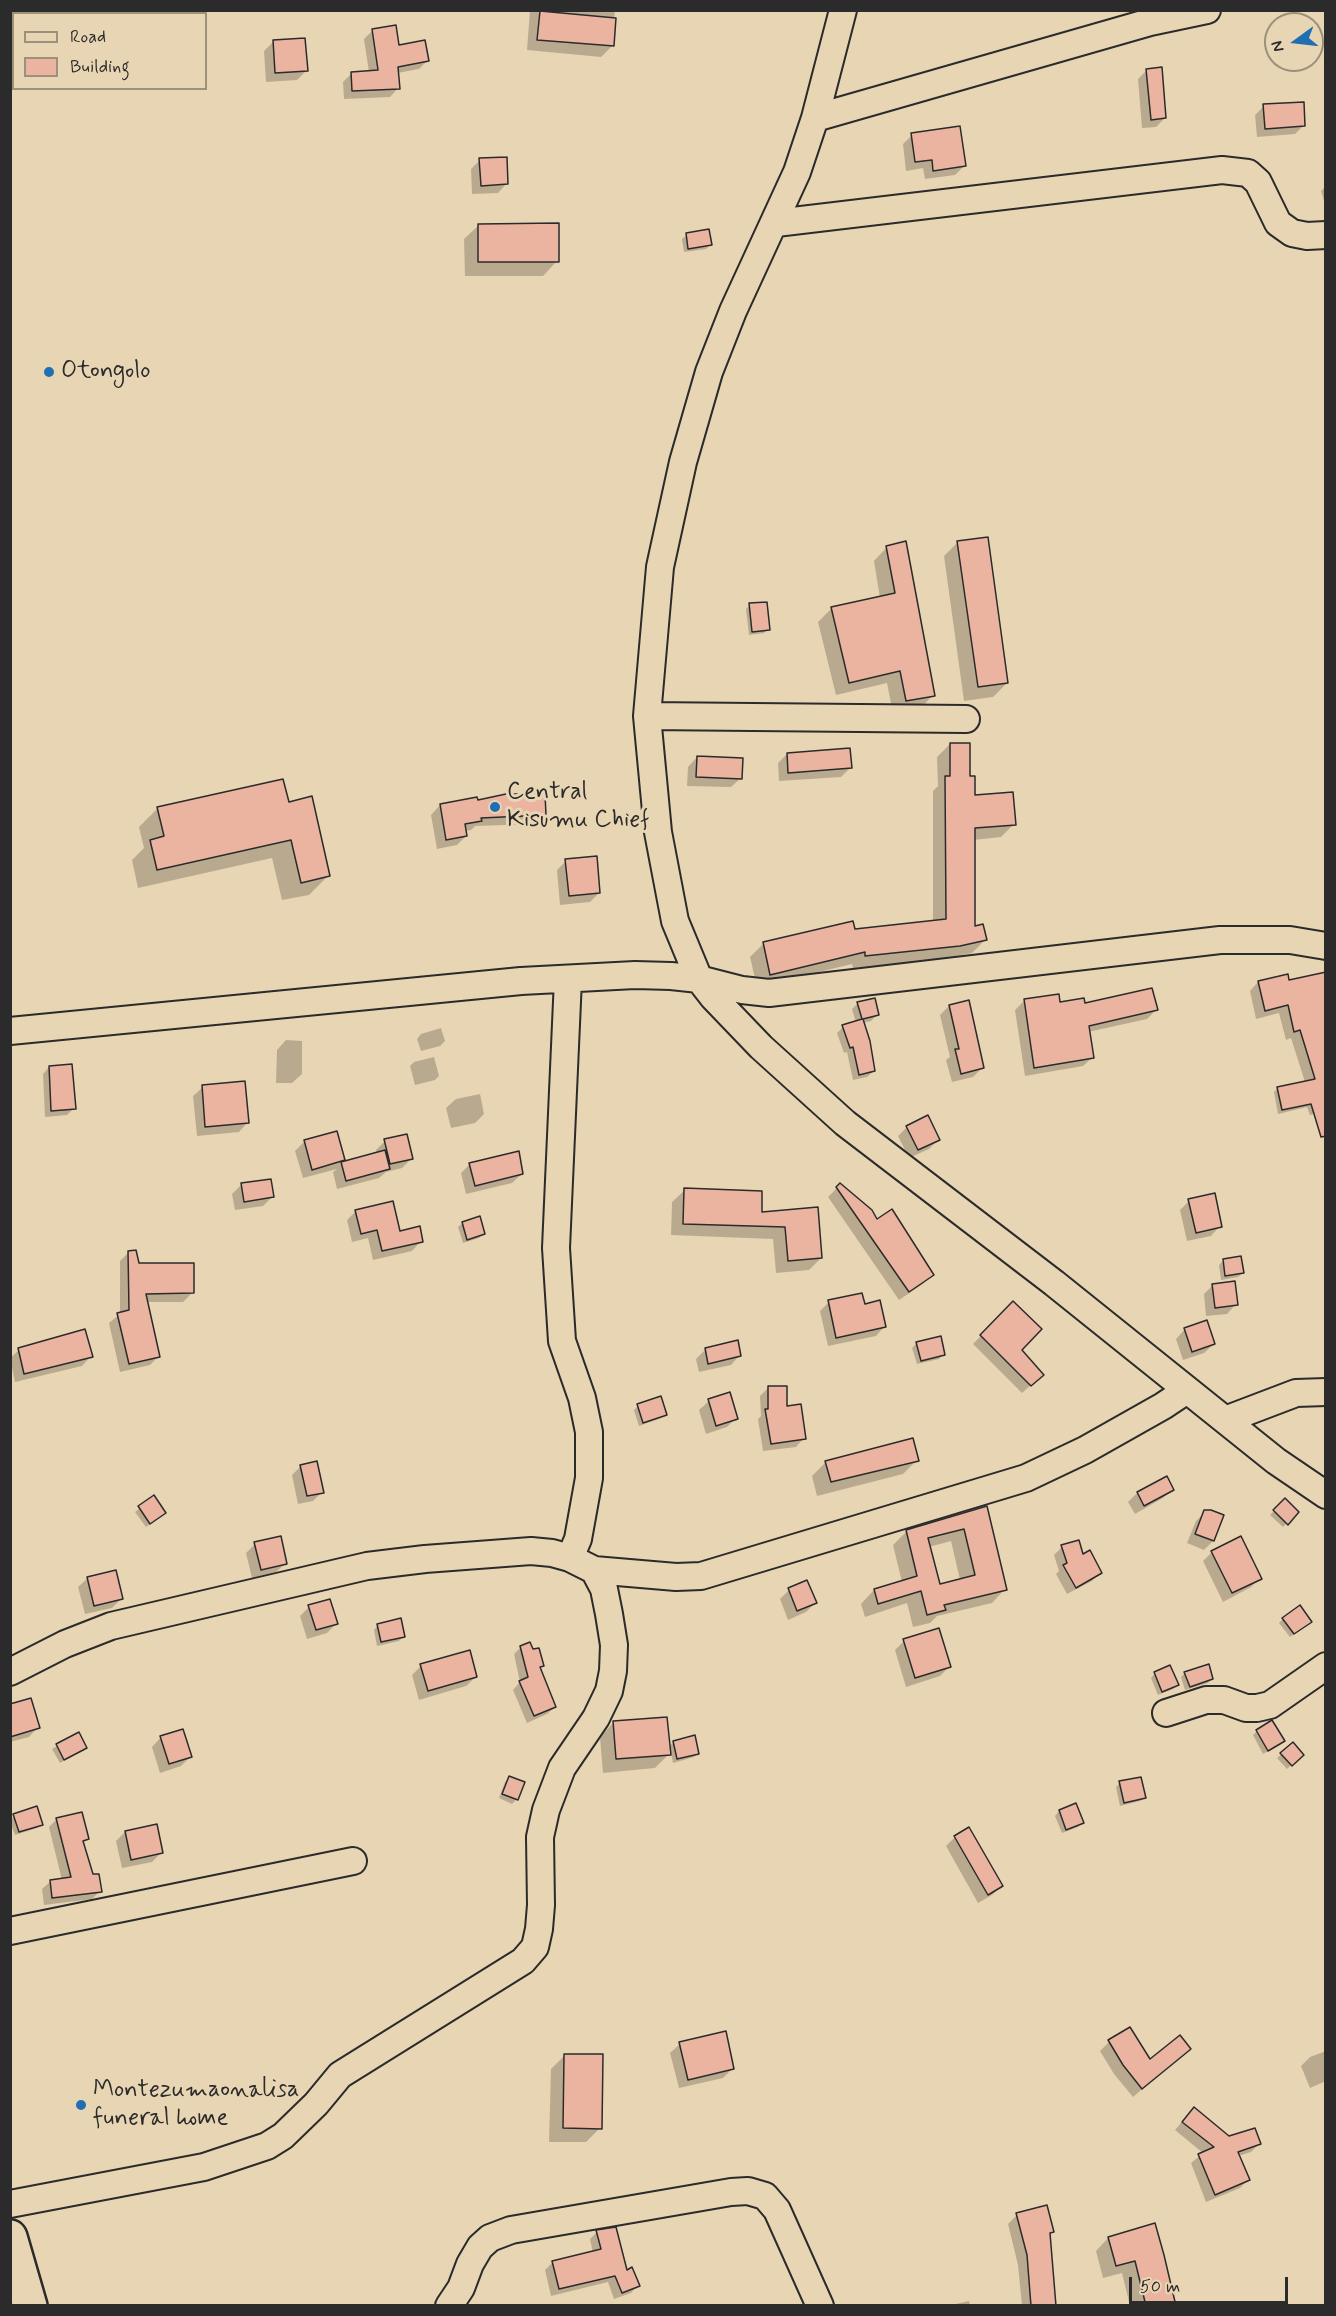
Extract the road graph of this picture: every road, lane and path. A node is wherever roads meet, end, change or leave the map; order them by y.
1 (843, 10) edge
2 (1207, 10) edge
3 (814, 118) junction
4 (776, 223) junction
5 (1326, 235) edge
6 (647, 716) junction
7 (966, 719) dead end
8 (1326, 946) edge
9 (568, 979) junction
10 (699, 979) junction
11 (10, 1031) edge
12 (1187, 1389) junction
13 (1326, 1392) edge
14 (1225, 1420) junction
15 (1326, 1495) edge
16 (570, 1558) junction
17 (594, 1570) junction
18 (1326, 1666) edge
19 (10, 1672) edge
20 (1166, 1713) dead end
21 (352, 1861) dead end
22 (10, 1931) edge
23 (10, 2204) edge
24 (10, 2236) edge
25 (30, 2306) edge
26 (449, 2306) edge
27 (820, 2306) edge

1 - 3 street
2 - 3 street
3 - 4 street
4 - 5 street
4 - 6 street
6 - 7 street
6 - 10 street
8 - 10 street
9 - 10 street
9 - 11 street
9 - 16 street
10 - 12 street
12 - 14 street
12 - 17 street
13 - 14 street
14 - 15 street
16 - 17 street
16 - 19 street
17 - 23 street
18 - 20 street
21 - 22 street
24 - 25 highway
26 - 27 street

